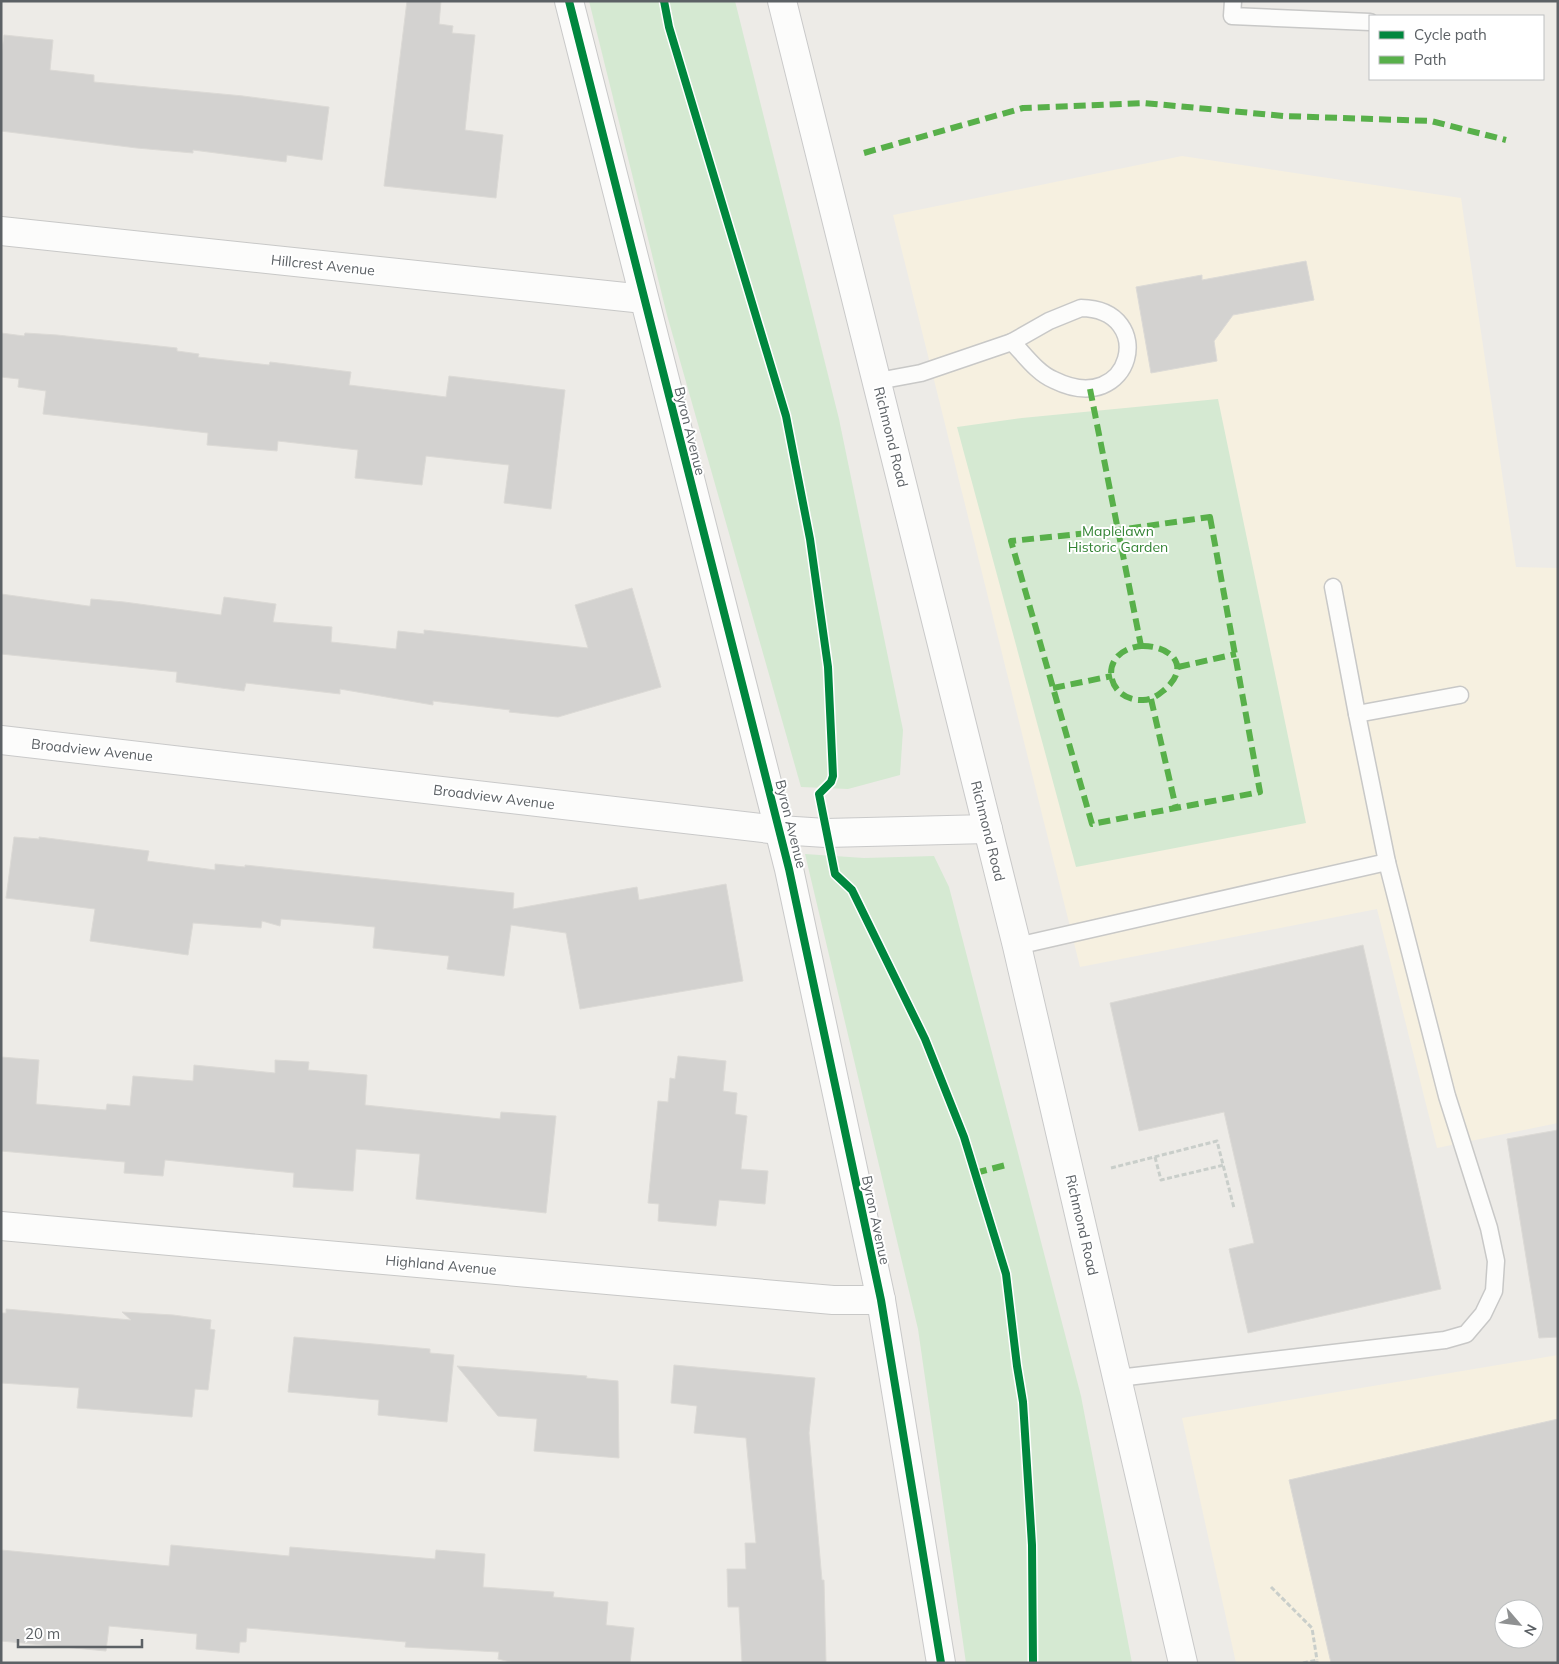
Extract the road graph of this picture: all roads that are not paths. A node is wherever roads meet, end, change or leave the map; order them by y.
1 (569, 1) edge
2 (782, 1) edge
3 (1233, 1) edge
4 (1369, 22) edge
5 (1, 231) edge
6 (644, 299) junction
7 (1012, 342) junction
8 (878, 381) junction
9 (1333, 587) dead end
10 (1460, 696) dead end
11 (1357, 714) junction
12 (1, 740) edge
13 (988, 829) junction
14 (780, 830) junction
15 (1387, 862) junction
16 (1017, 946) junction
17 (1, 1226) edge
18 (881, 1300) junction
19 (1118, 1378) junction
20 (941, 1663) edge
21 (1183, 1663) edge

1 - 6 street, Byron Avenue
2 - 8 street, Richmond Road
3 - 4 lane
5 - 6 street, Hillcrest Avenue
6 - 14 street, Byron Avenue
7 - 7 lane
7 - 8 lane
8 - 13 street, Richmond Road
9 - 11 lane
10 - 11 lane
11 - 15 lane
12 - 14 street, Broadview Avenue
13 - 14 street, Broadview Avenue
13 - 16 street, Richmond Road
14 - 18 street, Byron Avenue
15 - 16 lane
15 - 19 lane
16 - 19 street, Richmond Road
17 - 18 street, Highland Avenue
18 - 20 street, Byron Avenue
19 - 21 street, Richmond Road

